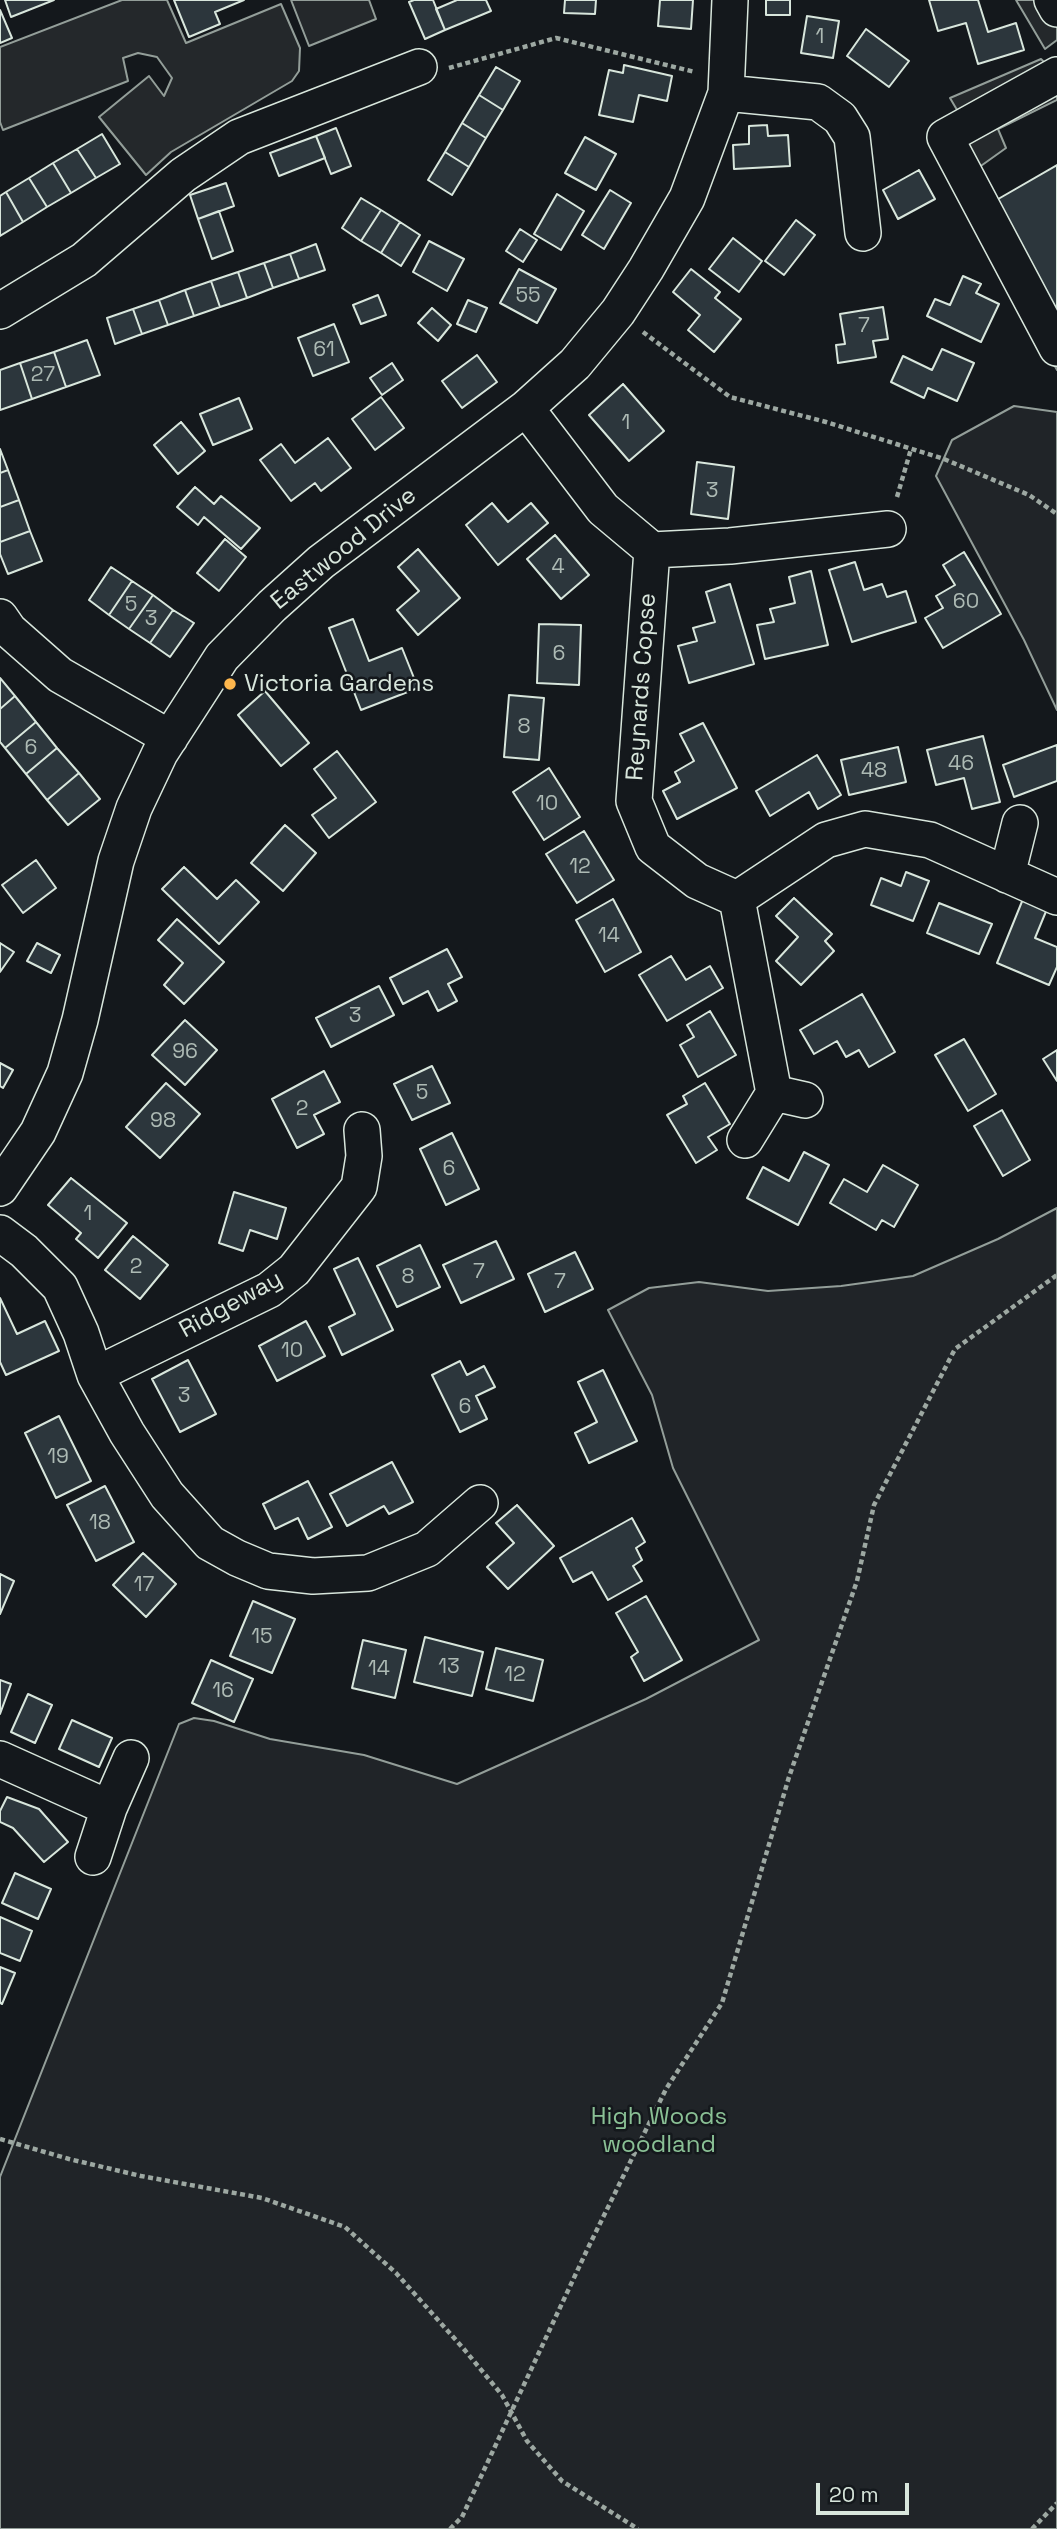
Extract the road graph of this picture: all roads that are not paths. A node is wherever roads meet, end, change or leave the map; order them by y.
1 (730, 0) edge
2 (1052, 0) edge
3 (1057, 9) edge
4 (419, 67) road end
5 (1057, 75) edge
6 (726, 87) junction
7 (863, 233) dead end
8 (0, 311) edge
9 (1057, 348) edge
10 (526, 408) junction
11 (888, 528) road end
12 (652, 550) junction
13 (0, 618) edge
14 (170, 738) junction
15 (1020, 823) dead end
16 (1007, 875) junction
17 (1057, 897) edge
18 (737, 899) junction
19 (362, 1130) dead end
20 (745, 1140) dead end
21 (0, 1188) edge
22 (0, 1233) edge
23 (95, 1375) junction
24 (480, 1503) dead end
25 (131, 1758) dead end
26 (0, 1759) edge
27 (109, 1808) junction
28 (93, 1857) dead end

1 - 6 street, Eastwood Drive
2 - 3 street
4 - 8 street
5 - 9 street
6 - 7 street
6 - 10 street, Eastwood Drive
10 - 12 street
10 - 14 street, Eastwood Drive
11 - 12 street
12 - 18 street, Reynards Copse
13 - 14 street
14 - 21 street, Eastwood Drive
15 - 16 street
16 - 17 street
16 - 18 street
18 - 20 street
19 - 23 street, Ridgeway
22 - 23 street
23 - 24 street
25 - 27 street
26 - 27 street
27 - 28 street

